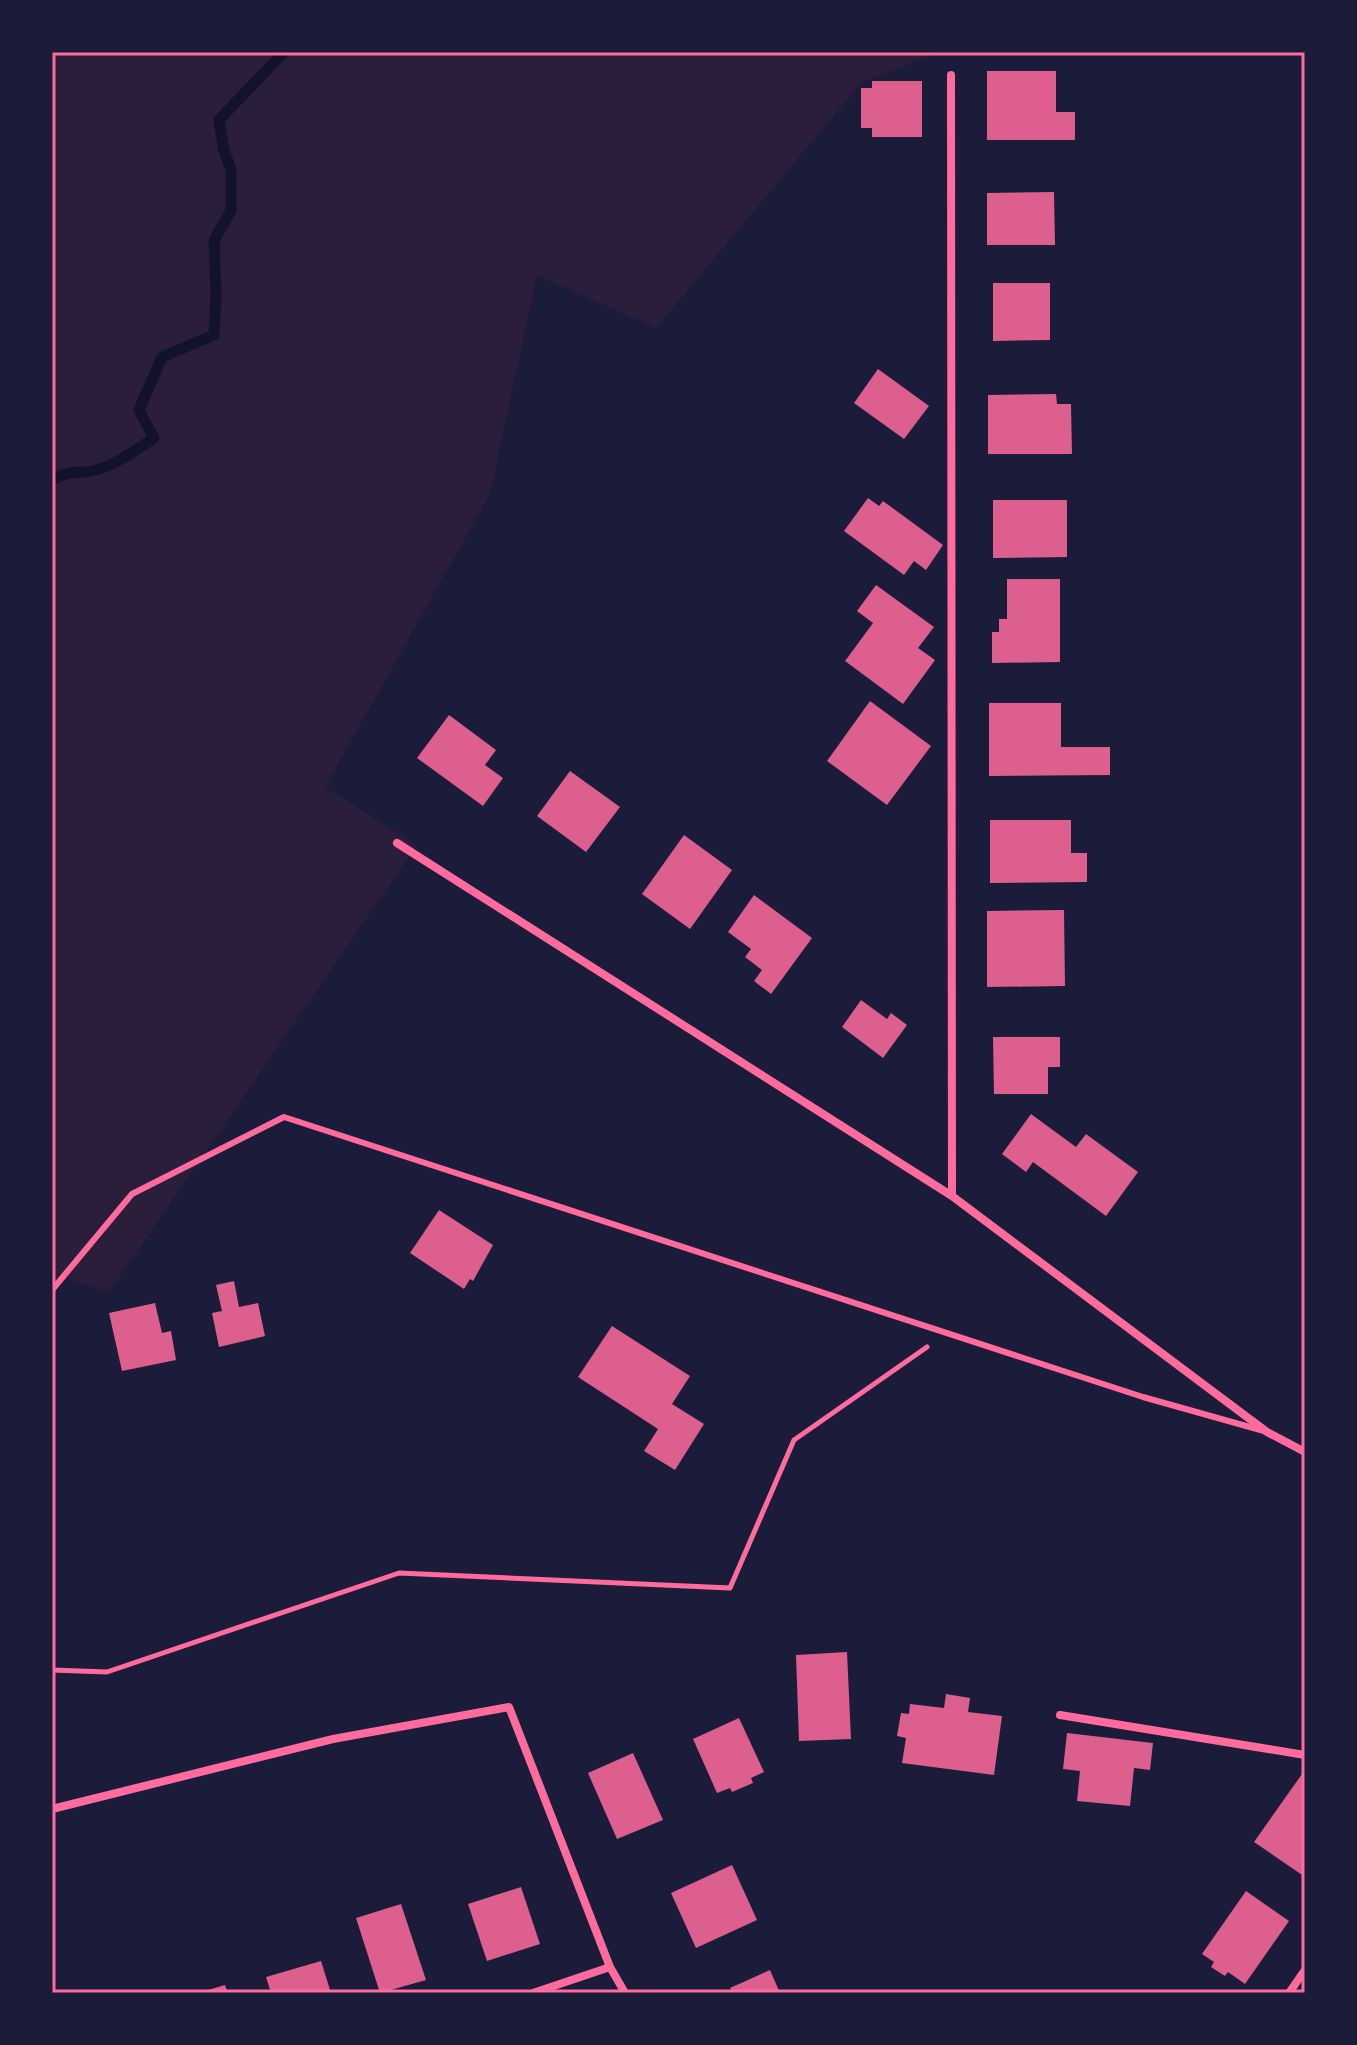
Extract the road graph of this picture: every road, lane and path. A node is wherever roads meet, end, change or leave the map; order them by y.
1 (951, 75) dead end
2 (397, 843) dead end
3 (952, 1196) junction
4 (52, 1290) edge
5 (947, 1333) junction
6 (1267, 1432) junction
7 (1305, 1452) edge
8 (52, 1670) edge
9 (1060, 1715) dead end
10 (1305, 1755) edge
11 (52, 1809) edge
12 (610, 1967) junction
13 (1305, 1970) edge
14 (533, 1993) edge
15 (625, 1993) edge
16 (1289, 1993) edge

1 - 3 street
2 - 3 street
3 - 6 street
4 - 5 lane
5 - 6 lane
5 - 8 path
6 - 7 street
9 - 10 street
11 - 12 street
12 - 14 street
12 - 15 street
13 - 16 street

